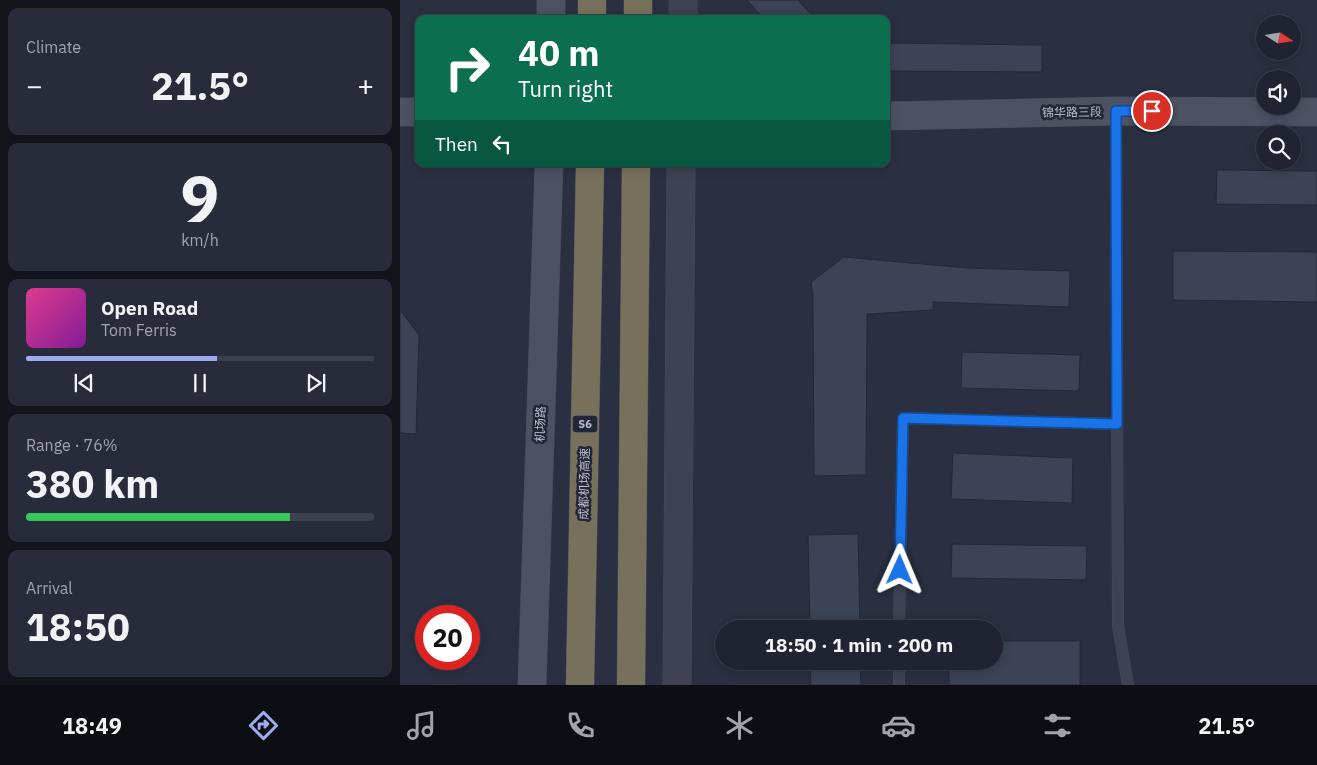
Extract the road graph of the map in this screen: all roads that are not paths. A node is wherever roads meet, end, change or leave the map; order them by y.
1 (551, 0) edge
2 (592, 0) edge
3 (638, 0) edge
4 (683, 0) edge
5 (551, 15) edge
6 (592, 15) edge
7 (638, 15) edge
8 (683, 15) edge
9 (1116, 111) junction
10 (400, 112) edge
11 (415, 112) edge
12 (1317, 112) edge
13 (890, 116) edge
14 (549, 167) edge
15 (590, 167) edge
16 (636, 167) edge
17 (681, 167) edge
18 (1117, 424) junction
19 (900, 620) edge
20 (899, 670) edge
21 (532, 685) edge
22 (580, 685) edge
23 (630, 685) edge
24 (677, 685) edge
25 (899, 685) edge
26 (1128, 685) edge

1 - 5 main road
2 - 6 highway
3 - 7 highway
4 - 8 street
9 - 12 main road, 锦华路三段
9 - 13 main road, 锦华路三段
9 - 18 lane
10 - 11 main road
14 - 21 main road, 机场路
15 - 22 highway, 成都机场高速 / S6
16 - 23 highway
17 - 24 street
18 - 19 lane
18 - 26 lane
20 - 25 lane

